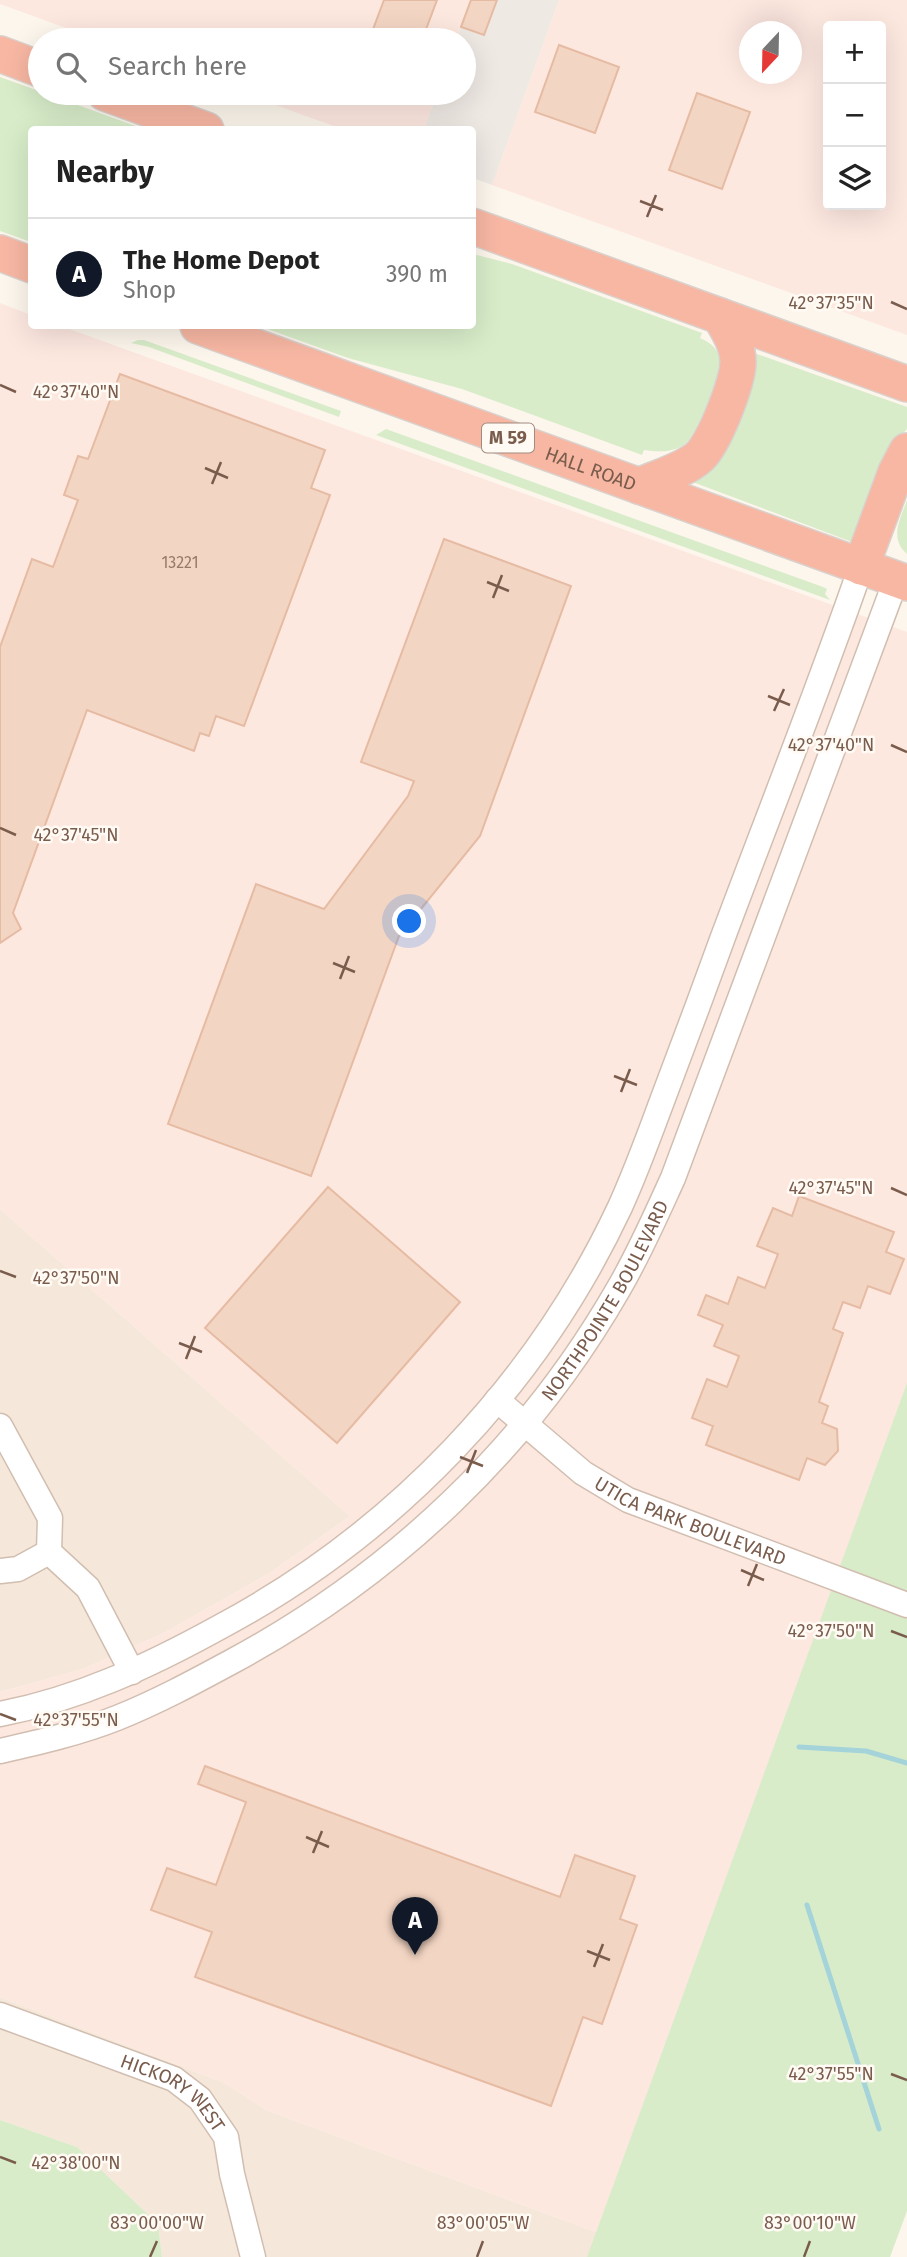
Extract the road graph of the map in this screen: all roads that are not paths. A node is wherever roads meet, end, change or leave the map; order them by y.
1 (0, 54) edge
2 (28, 64) edge
3 (138, 105) edge
4 (195, 126) edge
5 (476, 227) edge
6 (0, 253) edge
7 (28, 264) edge
8 (720, 316) junction
9 (206, 329) edge
10 (907, 384) edge
11 (907, 451) edge
12 (639, 486) junction
13 (861, 567) junction
14 (902, 581) edge
15 (778, 792) junction
16 (811, 804) junction
17 (681, 1051) junction
18 (707, 1085) junction
19 (497, 1400) junction
20 (524, 1424) junction
21 (0, 1426) edge
22 (49, 1552) junction
23 (0, 1571) edge
24 (907, 1605) edge
25 (132, 1672) junction
26 (0, 1713) edge
27 (0, 1751) edge
28 (0, 2015) edge
29 (256, 2256) edge

1 - 2 highway
3 - 4 highway
5 - 8 highway
6 - 7 highway
8 - 10 highway
8 - 12 highway
9 - 12 highway, HALL ROAD / M 59
11 - 13 highway
12 - 13 highway, HALL ROAD / M 59
13 - 14 highway, HALL ROAD / M 59
13 - 15 street, NORTHPOINTE BOULEVARD
14 - 16 street, NORTHPOINTE BOULEVARD
15 - 16 street
15 - 17 street, NORTHPOINTE BOULEVARD
16 - 18 street, NORTHPOINTE BOULEVARD
17 - 18 street
17 - 19 street, NORTHPOINTE BOULEVARD
18 - 20 street, NORTHPOINTE BOULEVARD
19 - 20 street, UTICA PARK BOULEVARD
19 - 25 street, NORTHPOINTE BOULEVARD
20 - 24 street, UTICA PARK BOULEVARD
20 - 27 street, NORTHPOINTE BOULEVARD
21 - 22 street
22 - 23 street
22 - 25 street
25 - 26 street, NORTHPOINTE BOULEVARD
28 - 29 street, HICKORY WEST

